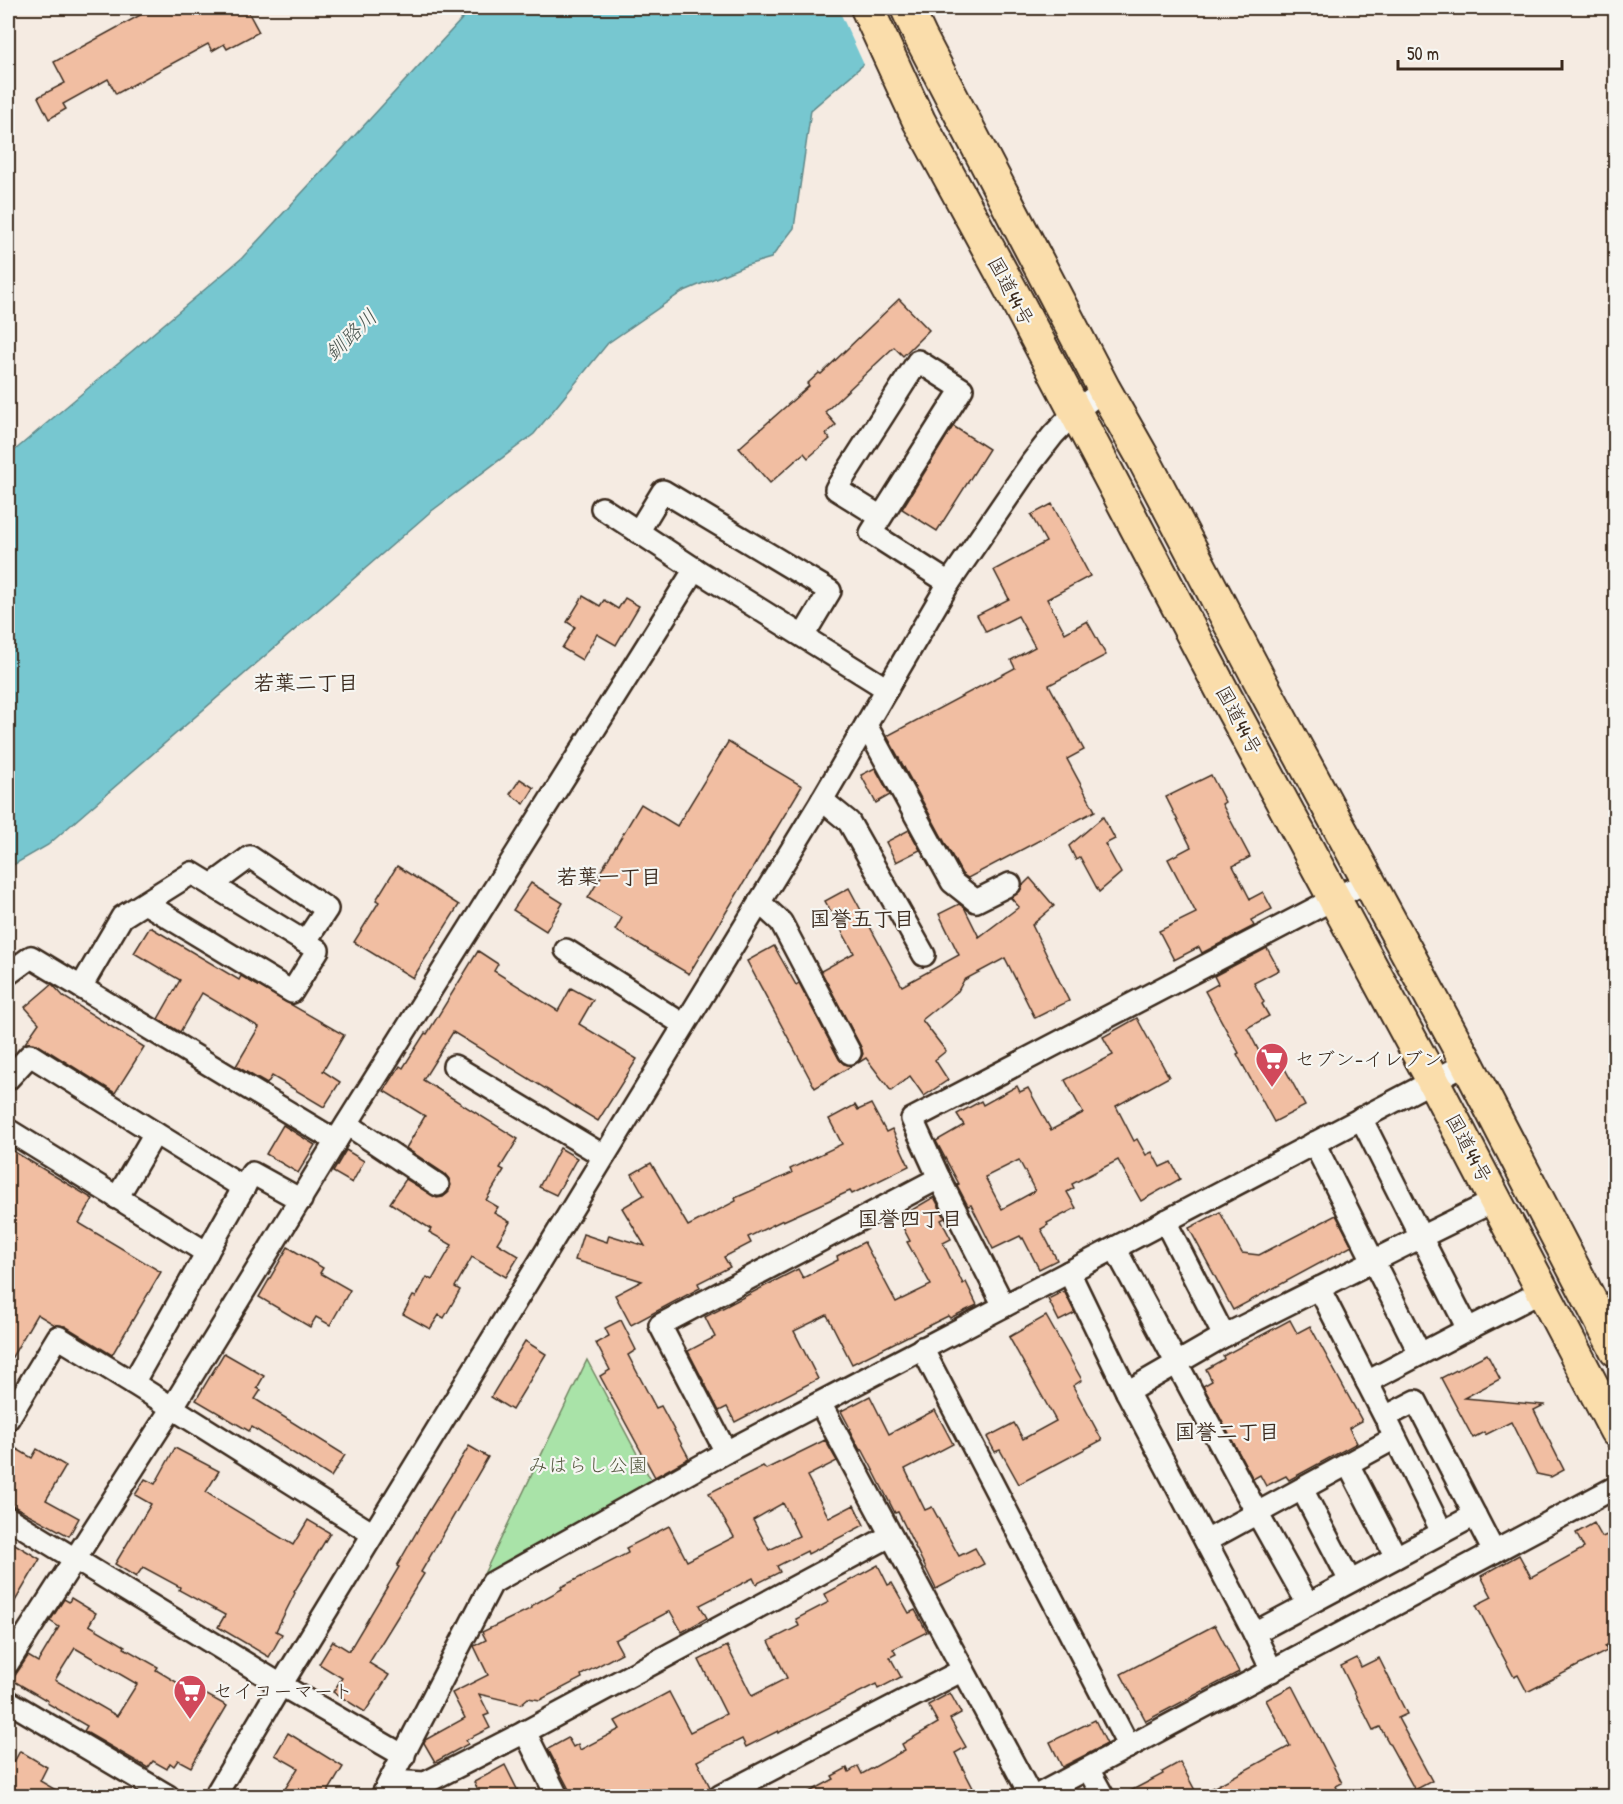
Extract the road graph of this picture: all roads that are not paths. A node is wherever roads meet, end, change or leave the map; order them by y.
1 (867, 8) edge
2 (907, 8) edge
3 (1104, 389) junction
4 (1075, 412) junction
5 (602, 508) dead end
6 (881, 517) junction
7 (638, 532) junction
8 (695, 568) junction
9 (949, 583) junction
10 (802, 636) junction
11 (887, 689) junction
12 (866, 725) junction
13 (822, 800) junction
14 (1368, 880) junction
15 (1010, 884) dead end
16 (212, 885) junction
17 (1335, 897) junction
18 (759, 902) junction
19 (145, 903) junction
20 (305, 942) junction
21 (566, 950) dead end
22 (924, 955) dead end
23 (8, 974) edge
24 (81, 987) junction
25 (684, 1025) junction
26 (850, 1053) dead end
27 (1467, 1063) junction
28 (454, 1066) dead end
29 (8, 1079) edge
30 (1433, 1081) junction
31 (1361, 1118) junction
32 (8, 1130) edge
33 (155, 1133) junction
34 (341, 1133) junction
35 (1314, 1143) junction
36 (604, 1156) junction
37 (939, 1178) junction
38 (438, 1185) dead end
39 (243, 1188) junction
40 (117, 1198) junction
41 (301, 1200) junction
42 (1496, 1200) junction
43 (1165, 1221) junction
44 (1421, 1237) junction
45 (1115, 1248) junction
46 (207, 1253) junction
47 (1373, 1261) junction
48 (1069, 1272) junction
49 (1319, 1288) junction
50 (1543, 1291) junction
51 (1004, 1306) junction
52 (1468, 1329) junction
53 (1224, 1336) junction
54 (922, 1348) junction
55 (1616, 1350) edge
56 (1420, 1354) junction
57 (1177, 1364) junction
58 (1367, 1382) junction
59 (133, 1383) junction
60 (1127, 1392) junction
61 (13, 1397) edge
62 (820, 1403) junction
63 (172, 1408) junction
64 (1385, 1417) junction
65 (8, 1419) edge
66 (1616, 1431) edge
67 (1395, 1438) junction
68 (726, 1452) junction
69 (1348, 1464) junction
70 (1616, 1487) edge
71 (1302, 1489) junction
72 (1257, 1513) junction
73 (1474, 1515) junction
74 (8, 1518) edge
75 (1442, 1532) junction
76 (373, 1534) junction
77 (890, 1536) junction
78 (1206, 1541) junction
79 (1494, 1552) junction
80 (1396, 1557) junction
81 (75, 1559) junction
82 (1350, 1581) junction
83 (1308, 1604) junction
84 (1254, 1633) junction
85 (8, 1663) edge
86 (963, 1670) junction
87 (1272, 1671) junction
88 (281, 1685) junction
89 (8, 1701) edge
90 (525, 1732) junction
91 (1129, 1747) junction
92 (404, 1756) junction
93 (1088, 1769) junction
94 (386, 1789) edge
95 (168, 1797) edge
96 (215, 1797) edge
97 (557, 1797) edge
98 (720, 1797) edge
99 (1030, 1797) edge
100 (1036, 1797) edge
101 (1103, 1797) edge

1 - 4 highway, 国道44号
2 - 3 highway, 国道44号
3 - 4 street
3 - 14 highway, 国道44号
4 - 9 street
4 - 17 highway, 国道44号
5 - 7 street
6 - 6 street
6 - 9 street
7 - 8 street
7 - 10 street
8 - 10 street
8 - 34 street
9 - 11 street
10 - 11 street
11 - 12 street
12 - 13 street
12 - 15 street
13 - 18 street
13 - 22 street
14 - 17 street
14 - 27 highway, 国道44号
16 - 19 street
16 - 20 street
16 - 20 street
17 - 30 highway, 国道44号
17 - 37 street
18 - 25 street
18 - 26 street
19 - 20 street
19 - 24 street
21 - 25 street
23 - 24 street
24 - 34 street
25 - 36 street
27 - 30 street
27 - 55 highway, 国道44号
28 - 36 street
29 - 33 street
30 - 31 street
30 - 42 highway, 国道44号
31 - 35 street
31 - 44 street
32 - 40 street
33 - 39 street
33 - 40 street
34 - 38 street
34 - 41 street
35 - 43 street
35 - 47 street
36 - 76 street
37 - 51 street
37 - 68 street
39 - 41 street
39 - 46 street
40 - 46 street
41 - 63 street
42 - 44 street
42 - 50 highway, 国道44号
43 - 45 street
43 - 53 street
44 - 47 street
44 - 52 street
45 - 48 street
45 - 57 street
46 - 59 street
47 - 49 street
47 - 56 street
48 - 51 street
48 - 60 street
49 - 53 street
49 - 58 street
50 - 52 street
50 - 66 highway, 国道44号
51 - 54 street
52 - 56 street
53 - 57 street
54 - 62 street
54 - 91 street
56 - 58 street
57 - 60 street
57 - 72 street
58 - 64 street
59 - 61 street
59 - 63 street
60 - 78 street
61 - 65 street
62 - 68 street
62 - 77 street
63 - 76 street
63 - 81 street
64 - 67 street
64 - 73 street
67 - 69 street
67 - 75 street
68 - 92 street
69 - 71 street
69 - 80 street
70 - 79 street
71 - 72 street
71 - 82 street
72 - 78 street
72 - 83 street
73 - 75 street
73 - 79 street
74 - 81 street
75 - 80 street
76 - 88 street
77 - 86 street
77 - 90 street
78 - 84 street
79 - 87 street
80 - 82 street
81 - 85 street
81 - 88 street
82 - 83 street
83 - 84 street
84 - 87 street
86 - 98 street
86 - 99 street
87 - 91 street
88 - 92 street
88 - 96 street
89 - 95 street
90 - 94 street
90 - 97 street
91 - 93 street
92 - 94 street
93 - 100 street
93 - 101 street

